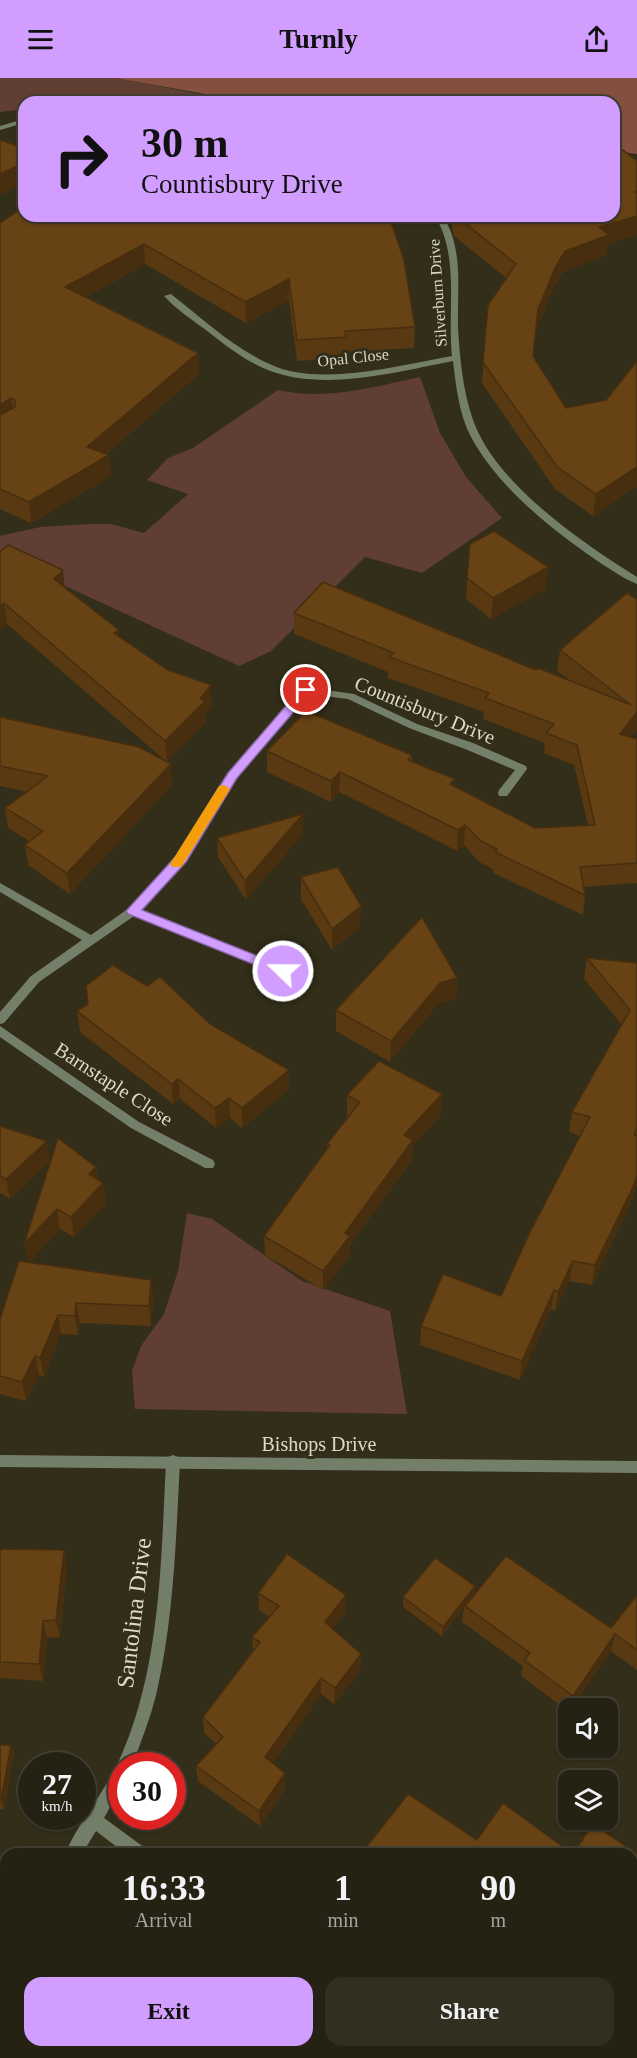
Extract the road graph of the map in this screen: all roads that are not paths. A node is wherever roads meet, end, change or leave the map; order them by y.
1 (18, 123) edge
2 (0, 128) edge
3 (444, 222) edge
4 (168, 296) dead end
5 (458, 358) junction
6 (637, 581) edge
7 (503, 793) dead end
8 (0, 887) edge
9 (133, 911) junction
10 (91, 940) junction
11 (283, 971) dead end
12 (0, 1020) edge
13 (0, 1031) edge
14 (208, 1164) dead end
15 (0, 1461) edge
16 (172, 1461) junction
17 (637, 1467) edge
18 (130, 1752) edge
19 (108, 1796) edge
20 (96, 1817) edge
21 (96, 1822) edge
22 (88, 1830) edge
23 (77, 1848) edge
24 (131, 1848) edge

1 - 2 street
3 - 5 street, Silverburn Drive
4 - 5 street, Opal Close
5 - 6 street, Silverburn Drive
7 - 9 street, Countisbury Drive
8 - 10 street
9 - 10 street, Countisbury Drive
9 - 11 street
10 - 12 street, Countisbury Drive
13 - 14 street, Barnstaple Close
15 - 16 street, Bishops Drive
16 - 17 street, Bishops Drive
16 - 18 street, Santolina Drive
19 - 20 street
21 - 24 street
22 - 23 street

